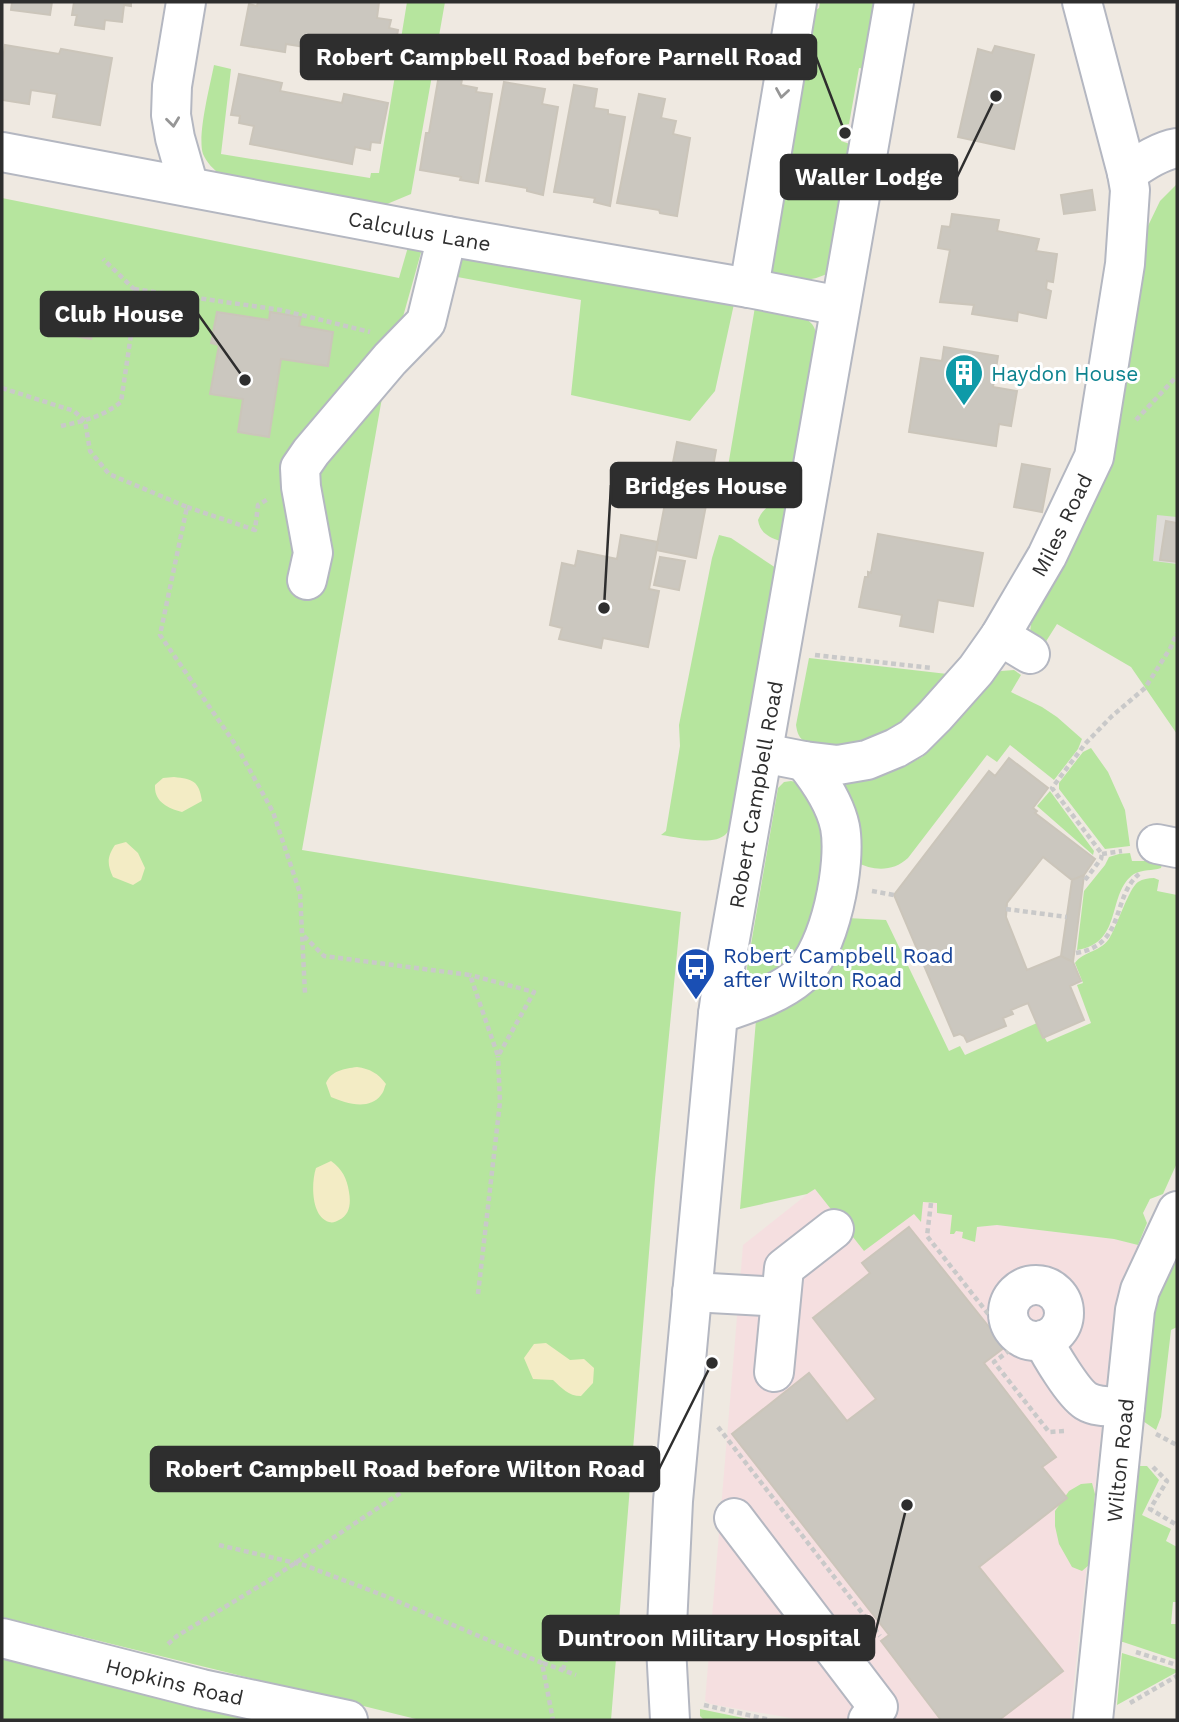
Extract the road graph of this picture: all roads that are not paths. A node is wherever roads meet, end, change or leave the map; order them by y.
1 (186, 2) edge
2 (797, 2) edge
3 (894, 2) edge
4 (1082, 2) edge
5 (1177, 148) edge
6 (2, 152) edge
7 (1127, 173) junction
8 (189, 187) junction
9 (446, 236) junction
10 (749, 288) junction
11 (840, 306) junction
12 (307, 580) dead end
13 (763, 753) junction
14 (804, 761) junction
15 (718, 1014) junction
16 (1177, 1211) edge
17 (834, 1229) dead end
18 (692, 1292) junction
19 (780, 1297) junction
20 (1043, 1340) dead end
21 (774, 1372) dead end
22 (1125, 1407) junction
23 (734, 1518) dead end
24 (2, 1638) edge
25 (683, 1712) edge
26 (1108, 1714) edge
27 (348, 1720) edge
28 (868, 1720) edge

1 -> 8 street
2 -> 10 street
3 - 11 street, Robert Campbell Road
4 - 7 street, Miles Road
5 - 7 street
6 - 8 street, Calculus Lane
7 - 14 street, Miles Road
8 - 9 street, Calculus Lane
9 - 10 street, Calculus Lane
9 - 12 street
10 - 11 street, Calculus Lane
11 - 13 street, Robert Campbell Road
13 - 14 street, Miles Road
13 - 15 street, Robert Campbell Road
14 - 15 street
15 - 18 street, Robert Campbell Road
16 - 22 street, Wilton Road
17 - 19 street
18 - 19 street
18 - 25 street, Robert Campbell Road
19 - 21 street
20 - 22 street
22 - 26 street, Wilton Road
23 - 28 street
24 - 27 street, Hopkins Road

